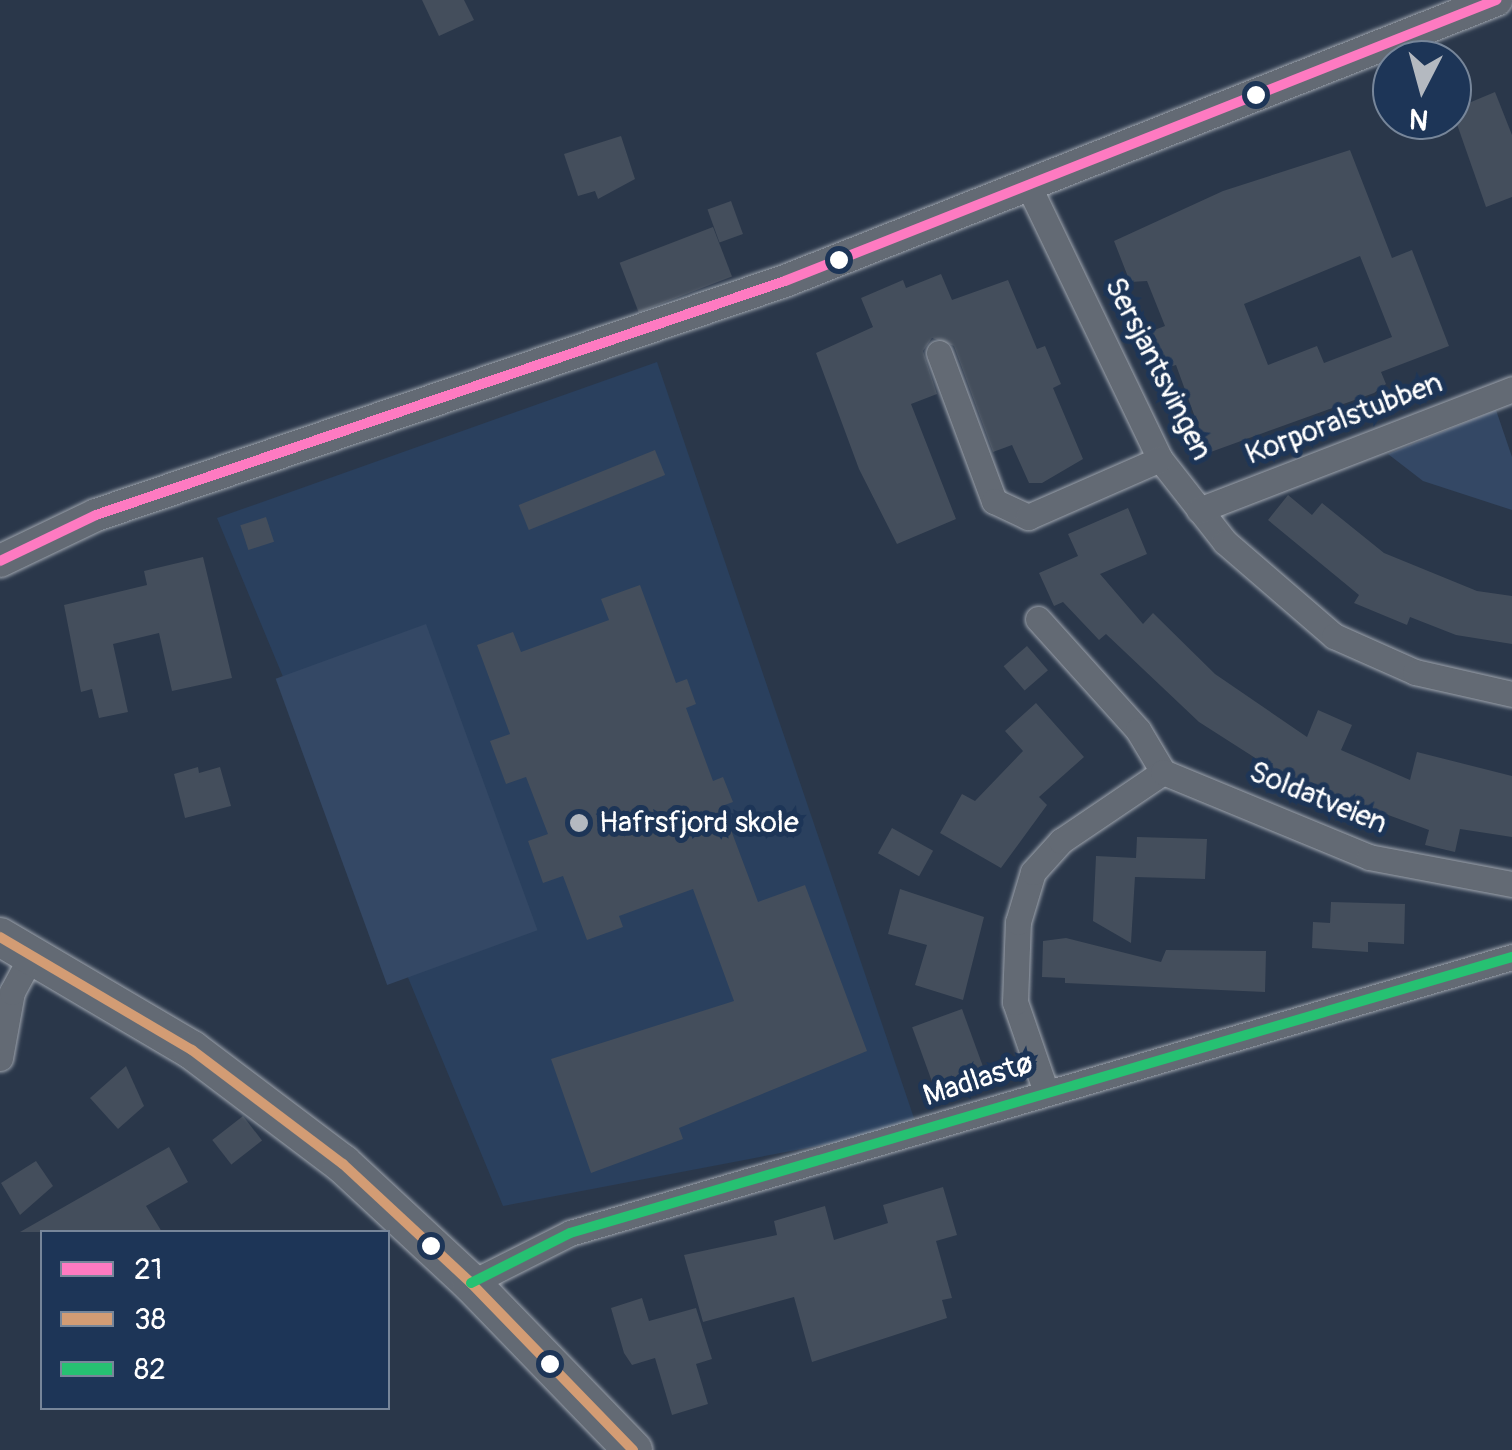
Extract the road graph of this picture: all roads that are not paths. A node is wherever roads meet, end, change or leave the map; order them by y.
1 (1496, 0) edge
2 (1030, 189) junction
3 (939, 353) dead end
4 (1512, 388) edge
5 (1160, 459) junction
6 (1199, 510) junction
7 (0, 561) edge
8 (1038, 619) dead end
9 (1512, 694) edge
10 (1163, 772) junction
11 (1512, 884) edge
12 (17, 945) edge
13 (1512, 957) edge
14 (0, 1058) edge
15 (1046, 1092) junction
16 (470, 1283) junction
17 (632, 1450) edge

1 - 2 street
2 - 5 street, Sersjantsvingen
2 - 7 street
3 - 5 street
4 - 6 street, Korporalstubben
5 - 6 street, Sersjantsvingen
6 - 9 street, Sersjantsvingen
8 - 10 street
10 - 11 street, Soldatveien
10 - 15 street
12 - 14 street
12 - 16 main road
13 - 15 street, Madlastø
15 - 16 street, Madlastø
16 - 17 main road

